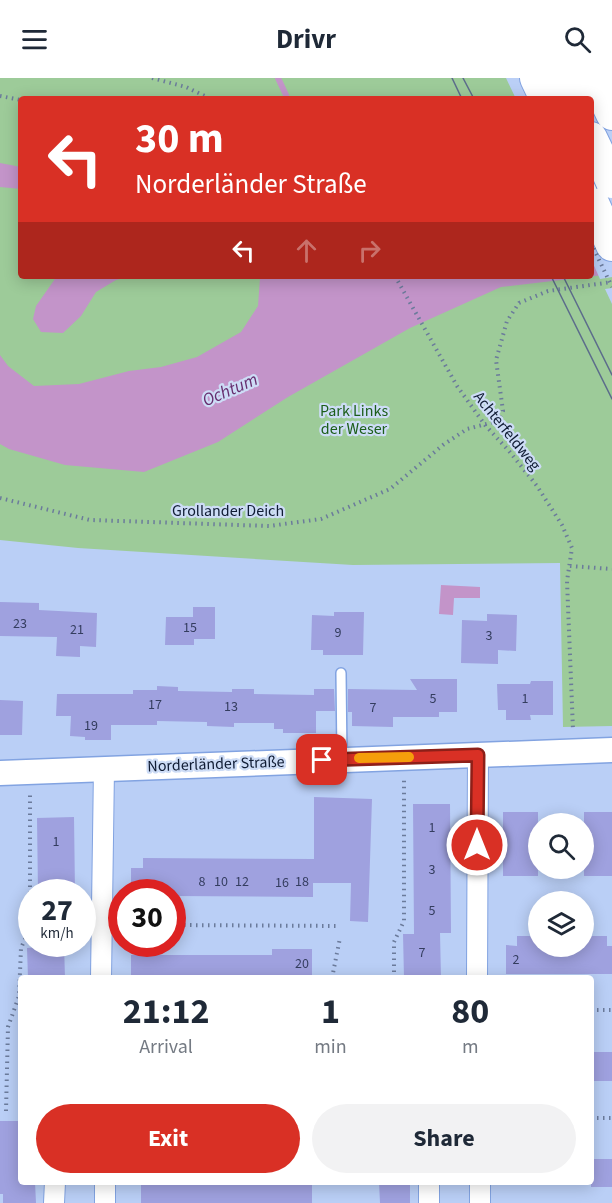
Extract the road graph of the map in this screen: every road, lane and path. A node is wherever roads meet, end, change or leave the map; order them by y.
1 (152, 78) edge
2 (536, 78) edge
3 (562, 78) edge
4 (595, 78) edge
5 (165, 79) edge
6 (0, 96) edge
7 (204, 96) edge
8 (545, 96) edge
9 (571, 96) edge
10 (18, 99) edge
11 (612, 114) edge
12 (594, 144) edge
13 (609, 176) edge
14 (594, 206) edge
15 (612, 245) edge
16 (594, 249) edge
17 (397, 279) edge
18 (612, 282) edge
19 (612, 287) edge
20 (485, 425) junction
21 (0, 498) edge
22 (570, 566) junction
23 (612, 568) edge
24 (341, 673) dead end
25 (612, 750) edge
26 (574, 752) junction
27 (478, 755) junction
28 (404, 757) junction
29 (342, 759) junction
30 (104, 768) junction
31 (30, 772) junction
32 (0, 773) edge
33 (186, 925) edge
34 (340, 926) dead end
35 (340, 938) dead end
36 (20, 975) edge
37 (100, 975) edge
38 (333, 975) edge
39 (394, 975) edge
40 (477, 975) edge
41 (18, 999) edge
42 (594, 1010) edge
43 (612, 1010) edge
44 (6, 1111) dead end
45 (594, 1118) edge
46 (612, 1118) edge
47 (55, 1185) edge
48 (105, 1185) edge
49 (429, 1185) edge
50 (480, 1185) edge
51 (54, 1203) edge
52 (105, 1203) edge
53 (429, 1203) edge
54 (480, 1203) edge

1 - 5 path
2 - 8 highway
3 - 9 highway
4 - 11 highway
5 - 7 path
6 - 10 path
12 - 13 highway
14 - 15 highway
16 - 19 path, bridge
17 - 20 path, Achterfeldweg
18 - 20 path, Grollander Deich
20 - 21 path, Grollander Deich
20 - 22 path, Achterfeldweg
22 - 23 path
22 - 26 path, Achterfeldweg
24 - 29 lane
25 - 26 street, Norderländer Straße
26 - 27 street, Norderländer Straße
27 - 28 street, Norderländer Straße
27 - 40 street
28 - 29 street, Norderländer Straße
28 - 39 path
29 - 30 street, Norderländer Straße
30 - 31 street, Norderländer Straße
30 - 37 street
31 - 32 street, Norderländer Straße
31 - 36 path
33 - 34 path
35 - 38 path
41 - 44 path
42 - 43 path
45 - 46 path
47 - 51 street
48 - 52 street
49 - 53 street
50 - 54 street

